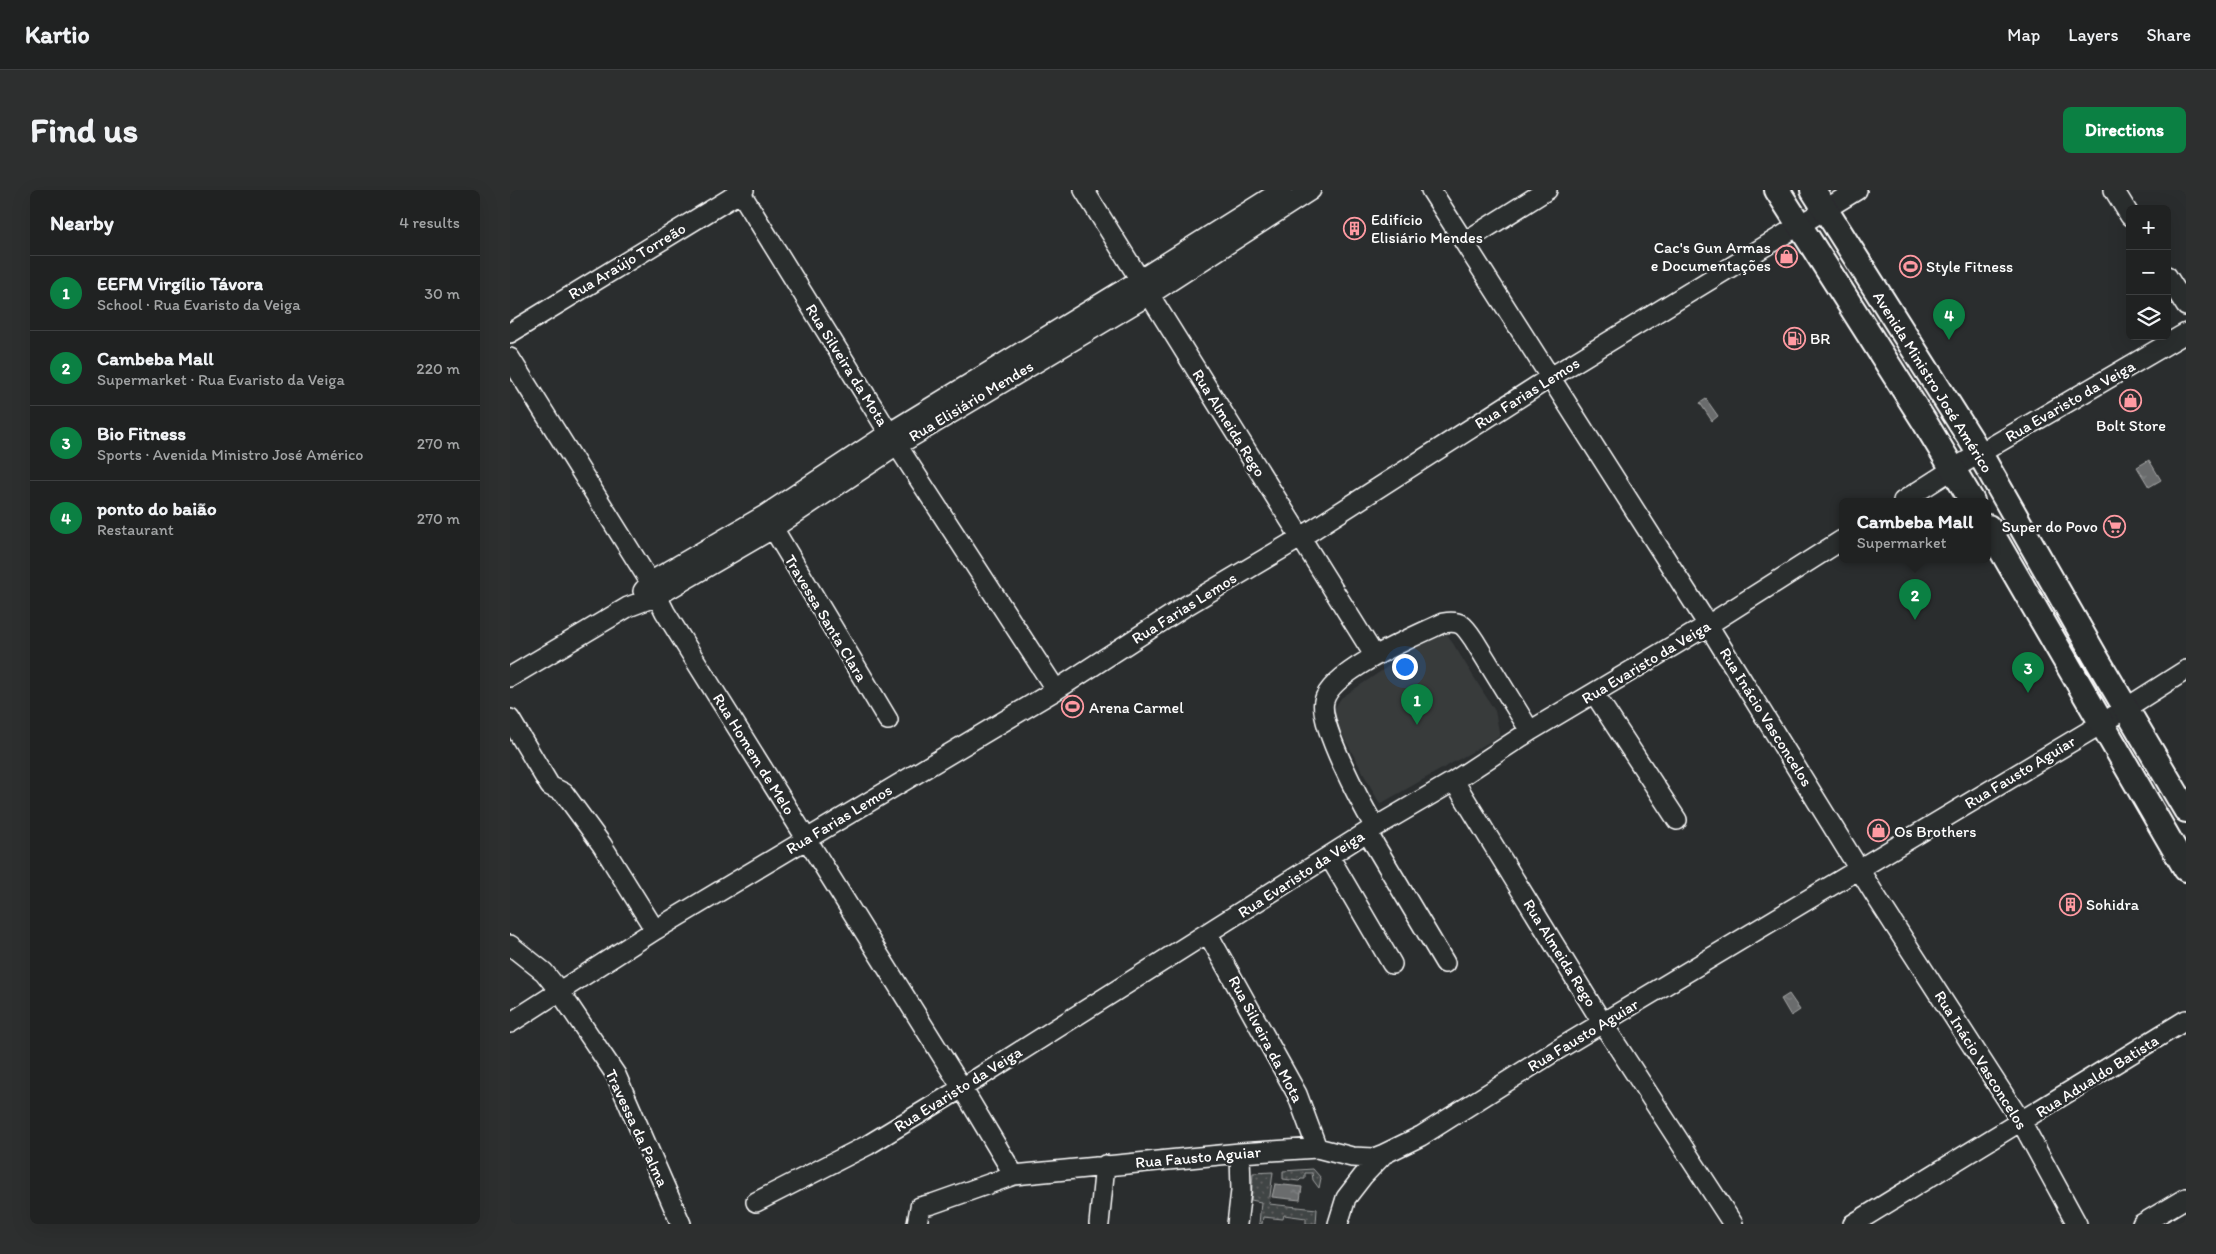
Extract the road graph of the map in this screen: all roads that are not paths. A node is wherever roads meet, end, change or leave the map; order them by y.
1 (1084, 190) edge
2 (1282, 190) edge
3 (1311, 190) edge
4 (1431, 190) edge
5 (1547, 190) edge
6 (1776, 190) edge
7 (1813, 190) edge
8 (1857, 190) edge
9 (2114, 190) edge
10 (741, 191) edge
11 (1826, 210) junction
12 (2126, 210) edge
13 (1256, 216) junction
14 (1800, 226) junction
15 (1464, 242) junction
16 (2171, 282) edge
17 (1144, 287) junction
18 (2186, 306) edge
19 (510, 332) edge
20 (2186, 333) edge
21 (510, 358) edge
22 (1551, 377) junction
23 (894, 439) junction
24 (1980, 454) junction
25 (1953, 469) junction
26 (1908, 498) edge
27 (1970, 498) edge
28 (768, 522) junction
29 (2021, 527) junction
30 (1992, 535) edge
31 (1300, 538) junction
32 (1839, 542) edge
33 (654, 589) junction
34 (1708, 625) junction
35 (1374, 655) junction
36 (2186, 670) edge
37 (510, 677) edge
38 (1056, 690) junction
39 (1594, 693) junction
40 (2125, 709) junction
41 (510, 719) edge
42 (888, 720) dead end
43 (2101, 724) junction
44 (1530, 731) junction
45 (1454, 781) junction
46 (2186, 810) edge
47 (1676, 820) dead end
48 (1371, 830) junction
49 (807, 838) junction
50 (1329, 856) junction
51 (1860, 868) junction
52 (2186, 869) edge
53 (655, 930) junction
54 (1208, 934) junction
55 (510, 946) edge
56 (1446, 963) dead end
57 (1392, 964) dead end
58 (560, 992) junction
59 (2186, 1020) edge
60 (510, 1023) edge
61 (1603, 1024) junction
62 (962, 1088) junction
63 (2022, 1122) junction
64 (1317, 1148) junction
65 (1240, 1153) junction
66 (1384, 1154) junction
67 (1105, 1165) junction
68 (1014, 1175) junction
69 (2186, 1198) edge
70 (756, 1202) dead end
71 (923, 1212) edge
72 (681, 1224) edge
73 (930, 1224) edge
74 (1099, 1224) edge
75 (1237, 1224) edge
76 (1338, 1224) edge
77 (1733, 1224) edge
78 (1853, 1224) edge
79 (2077, 1224) edge
80 (2142, 1224) edge

1 - 17 street, Rua Almeida Rego
2 - 13 street, Rua Elisiário Mendes
3 - 13 street, Rua Elisiário Mendes
4 - 15 street, Rua Inácio Vasconcelos
5 - 15 street
6 - 14 main road, Avenida Ministro José Américo
7 - 11 main road, Avenida Ministro José Américo
8 - 11 street, Rua Farias Lemos
9 - 12 street
10 - 19 street, Rua Araújo Torreão
10 - 23 street, Rua Silveira da Mota
11 - 14 street, Rua Farias Lemos
11 - 24 main road, Avenida Ministro José Américo
13 - 17 street, Rua Elisiário Mendes
14 - 22 street, Rua Farias Lemos
14 - 25 main road, Avenida Ministro José Américo
15 - 22 street, Rua Inácio Vasconcelos
16 - 18 street
17 - 23 street, Rua Elisiário Mendes
17 - 31 street, Rua Almeida Rego
20 - 24 street, Rua Evaristo da Veiga
21 - 33 street, Rua Homem de Melo
22 - 31 street, Rua Farias Lemos
22 - 34 street, Rua Inácio Vasconcelos
23 - 28 street, Rua Elisiário Mendes
23 - 38 street, Rua Silveira da Mota
24 - 25 street, Rua Evaristo da Veiga
24 - 29 main road, Avenida Ministro José Américo
25 - 26 street, Rua Evaristo da Veiga
25 - 27 main road, Avenida Ministro José Américo
28 - 33 street, Rua Elisiário Mendes
28 - 42 street, Travessa Santa Clara
29 - 30 main road
29 - 40 main road, Avenida Ministro José Américo
30 - 43 main road
31 - 35 street, Rua Almeida Rego
31 - 38 street, Rua Farias Lemos
32 - 34 street, Rua Evaristo da Veiga
33 - 37 street, Rua Elisiário Mendes
33 - 49 street, Rua Homem de Melo
34 - 39 street, Rua Evaristo da Veiga
34 - 51 street, Rua Inácio Vasconcelos
35 - 44 street
35 - 48 street
36 - 40 street, Rua Fausto Aguiar
38 - 49 street, Rua Farias Lemos
39 - 44 street, Rua Evaristo da Veiga
39 - 47 street
40 - 43 street, Rua Fausto Aguiar
40 - 46 main road, Avenida Ministro José Américo
41 - 53 street
43 - 51 street, Rua Fausto Aguiar
43 - 52 main road
44 - 45 street, Rua Evaristo da Veiga
45 - 48 street, Rua Evaristo da Veiga
45 - 61 street, Rua Almeida Rego
48 - 50 street, Rua Evaristo da Veiga
48 - 56 street
49 - 53 street, Rua Farias Lemos
49 - 62 street, Rua Homem de Melo
50 - 54 street, Rua Evaristo da Veiga
50 - 57 street
51 - 61 street, Rua Fausto Aguiar
51 - 63 street, Rua Inácio Vasconcelos
53 - 58 street, Rua Farias Lemos
54 - 62 street, Rua Evaristo da Veiga
54 - 64 street, Rua Silveira da Mota
55 - 58 street, Travessa da Palma
58 - 60 street, Rua Farias Lemos
58 - 72 street, Travessa da Palma
59 - 63 street, Rua Adualdo Batista
61 - 66 street, Rua Fausto Aguiar
61 - 77 street, Rua Almeida Rego
62 - 68 street, Rua Homem de Melo
62 - 70 street, Rua Evaristo da Veiga
63 - 78 street, Rua Adualdo Batista
63 - 79 street, Rua Inácio Vasconcelos
64 - 65 street, Rua Fausto Aguiar
64 - 66 street, Rua Fausto Aguiar
65 - 67 street, Rua Fausto Aguiar
65 - 75 street
66 - 76 street
67 - 68 street, Rua Fausto Aguiar
67 - 74 street
68 - 71 street, Rua Fausto Aguiar
69 - 80 street
71 - 73 street

